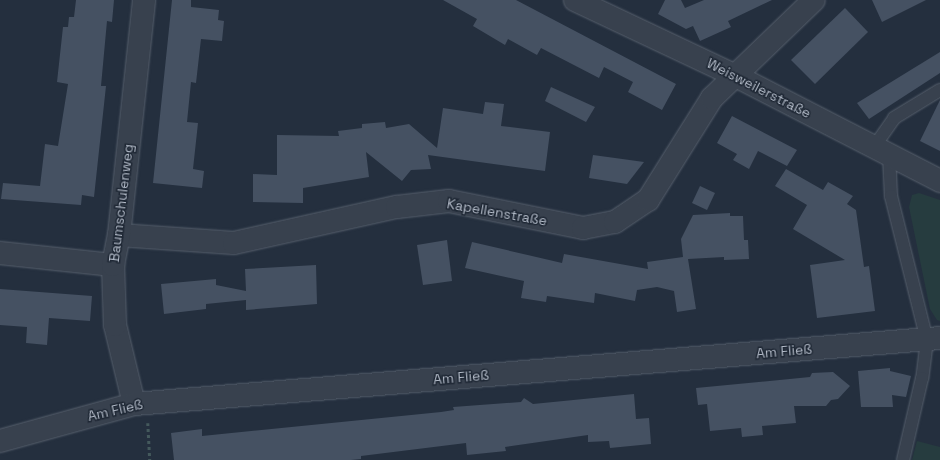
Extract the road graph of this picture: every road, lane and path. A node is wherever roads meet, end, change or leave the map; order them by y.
1 (144, 0) edge
2 (812, 1) edge
3 (587, 3) edge
4 (734, 75) junction
5 (940, 90) edge
6 (881, 151) junction
7 (940, 181) edge
8 (119, 235) junction
9 (0, 253) edge
10 (113, 265) junction
11 (934, 339) edge
12 (140, 403) junction
13 (0, 441) edge
14 (150, 460) edge
15 (903, 460) edge

1 - 8 street, Baumschulenweg
2 - 4 street, Kapellenstraße
3 - 4 street, Weisweilerstraße
4 - 6 street, Weisweilerstraße
4 - 8 street, Kapellenstraße
5 - 6 lane
6 - 7 street, Weisweilerstraße
6 - 11 lane
8 - 10 street, Baumschulenweg
9 - 10 street
10 - 12 street, Baumschulenweg
11 - 12 street, Am Fließ
11 - 15 lane
12 - 13 street, Am Fließ
12 - 14 path

